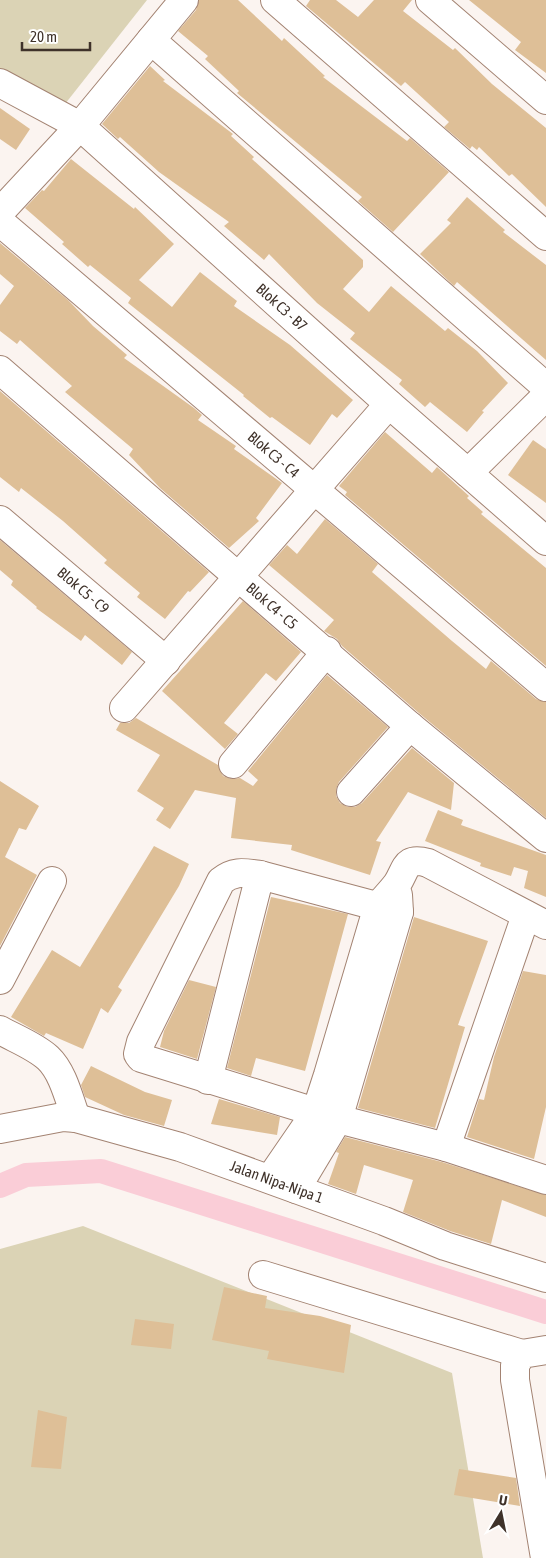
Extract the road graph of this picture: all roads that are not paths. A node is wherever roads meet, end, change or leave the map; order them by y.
1 (184, 0) edge
2 (275, 0) edge
3 (430, 0) edge
4 (151, 40) junction
5 (0, 83) edge
6 (546, 100) edge
7 (80, 126) junction
8 (0, 212) edge
9 (0, 222) edge
10 (546, 236) edge
11 (0, 370) edge
12 (546, 387) edge
13 (546, 396) edge
14 (389, 404) junction
15 (477, 481) junction
16 (314, 490) junction
17 (0, 520) edge
18 (546, 541) edge
19 (239, 576) junction
20 (327, 651) junction
21 (166, 660) junction
22 (546, 687) edge
23 (124, 708) dead end
24 (410, 726) junction
25 (233, 764) dead end
26 (351, 792) dead end
27 (546, 838) edge
28 (260, 875) junction
29 (52, 881) dead end
30 (389, 909) junction
31 (536, 920) edge
32 (0, 980) edge
33 (0, 1030) edge
34 (208, 1080) junction
35 (327, 1116) junction
36 (76, 1118) junction
37 (0, 1130) edge
38 (446, 1146) junction
39 (270, 1179) junction
40 (546, 1180) edge
41 (296, 1189) junction
42 (263, 1274) dead end
43 (546, 1278) edge
44 (534, 1352) edge
45 (545, 1558) edge

1 - 4 street
2 - 10 street
3 - 6 street
4 - 7 street
4 - 12 street
5 - 7 street, Blok C3 - B7
7 - 8 street
7 - 14 street, Blok C3 - B7
9 - 16 street, Blok C3 - C4
11 - 19 street, Blok C4 - C5
13 - 15 street
14 - 15 street, Blok C3 - B7
14 - 16 street
15 - 18 street, Blok C3 - B7
16 - 19 street
16 - 22 street, Blok C3 - C4
17 - 21 street, Blok C5 - C9
19 - 20 street, Blok C4 - C5
19 - 21 street
20 - 24 street, Blok C4 - C5
20 - 25 street
21 - 23 street
24 - 26 street
24 - 27 street, Blok C4 - C5
28 - 30 street
28 - 34 street
28 - 34 street
29 - 32 street
30 - 31 street
30 - 35 street
31 - 38 street
33 - 36 street
34 - 35 street
35 - 38 street
35 - 39 street
35 - 41 street
36 - 37 street, Jalan Nipa-Nipa 1
36 - 39 street, Jalan Nipa-Nipa 1
38 - 40 street
39 - 41 street, Jalan Nipa-Nipa 1
41 - 43 street, Jalan Nipa-Nipa 1
42 - 44 street
44 - 45 street

